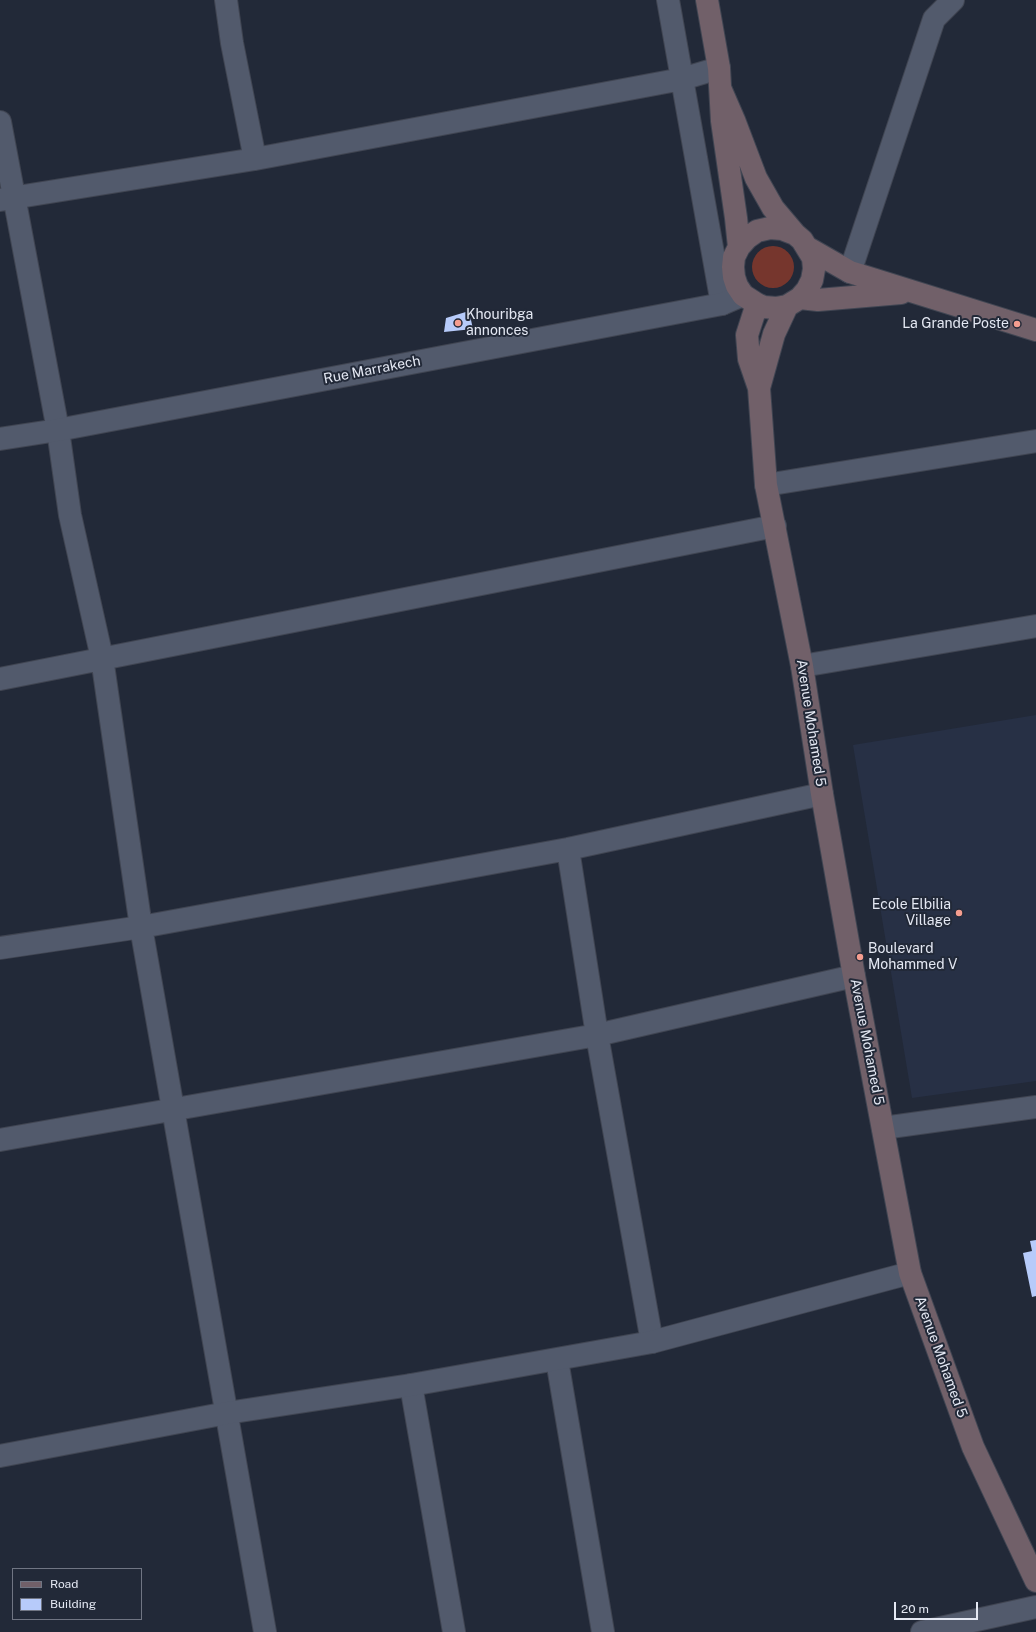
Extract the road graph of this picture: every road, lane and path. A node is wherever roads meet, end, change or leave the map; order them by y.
1 (226, 0) edge
2 (668, 0) edge
3 (707, 0) edge
4 (953, 0) edge
5 (719, 68) junction
6 (682, 79) junction
7 (721, 90) junction
8 (0, 122) edge
9 (255, 159) junction
10 (8, 199) edge
11 (801, 241) junction
12 (739, 248) junction
13 (850, 272) junction
14 (912, 292) junction
15 (750, 300) junction
16 (794, 302) junction
17 (722, 304) junction
18 (1036, 330) edge
19 (759, 388) junction
20 (58, 430) junction
21 (0, 439) edge
22 (1036, 441) edge
23 (766, 485) junction
24 (775, 526) junction
25 (1036, 626) edge
26 (102, 658) junction
27 (802, 666) junction
28 (0, 679) edge
29 (822, 794) junction
30 (568, 849) junction
31 (141, 927) junction
32 (0, 948) edge
33 (854, 976) junction
34 (597, 1034) junction
35 (1036, 1107) edge
36 (174, 1110) junction
37 (883, 1128) junction
38 (0, 1140) edge
39 (910, 1273) junction
40 (652, 1342) junction
41 (557, 1360) junction
42 (411, 1385) junction
43 (227, 1413) junction
44 (0, 1456) edge
45 (1036, 1581) edge
46 (1036, 1608) edge
47 (265, 1632) edge
48 (454, 1632) edge
49 (603, 1632) edge
50 (922, 1632) edge

1 - 9 street
2 - 6 street
3 - 5 main road
4 - 13 street
5 - 6 street
5 - 7 main road
6 - 9 street
6 - 17 street
7 - 11 main road
7 - 12 main road
8 - 10 street
9 - 10 street
10 - 20 street
11 - 12 main road
11 - 13 main road
11 - 16 main road
12 - 15 main road
13 - 14 main road
14 - 16 main road
14 - 18 main road
15 - 16 main road
15 - 17 street, Rue Marrakech
15 - 19 main road, Avenue Mohamed 5
16 - 19 main road, Avenue Mohamed 5
17 - 20 street, Rue Marrakech
19 - 23 main road, Avenue Mohamed 5
20 - 21 street, Rue Marrakech
20 - 26 street
22 - 23 street
23 - 24 main road, Avenue Mohamed 5
24 - 26 street
24 - 27 main road, Avenue Mohamed 5
25 - 27 street
26 - 28 street
26 - 31 street
27 - 29 main road, Avenue Mohamed 5
29 - 30 street
29 - 33 main road, Avenue Mohamed 5
30 - 31 street
30 - 34 street
31 - 32 street
31 - 36 street
33 - 34 street
33 - 37 main road, Avenue Mohamed 5
34 - 36 street
34 - 40 street
35 - 37 street
36 - 38 street
36 - 43 street
37 - 39 main road, Avenue Mohamed 5
39 - 40 street
39 - 45 main road, Avenue Mohamed 5
40 - 41 street
41 - 42 street
41 - 49 street
42 - 43 street
42 - 48 street
43 - 44 street
43 - 47 street
46 - 50 street

